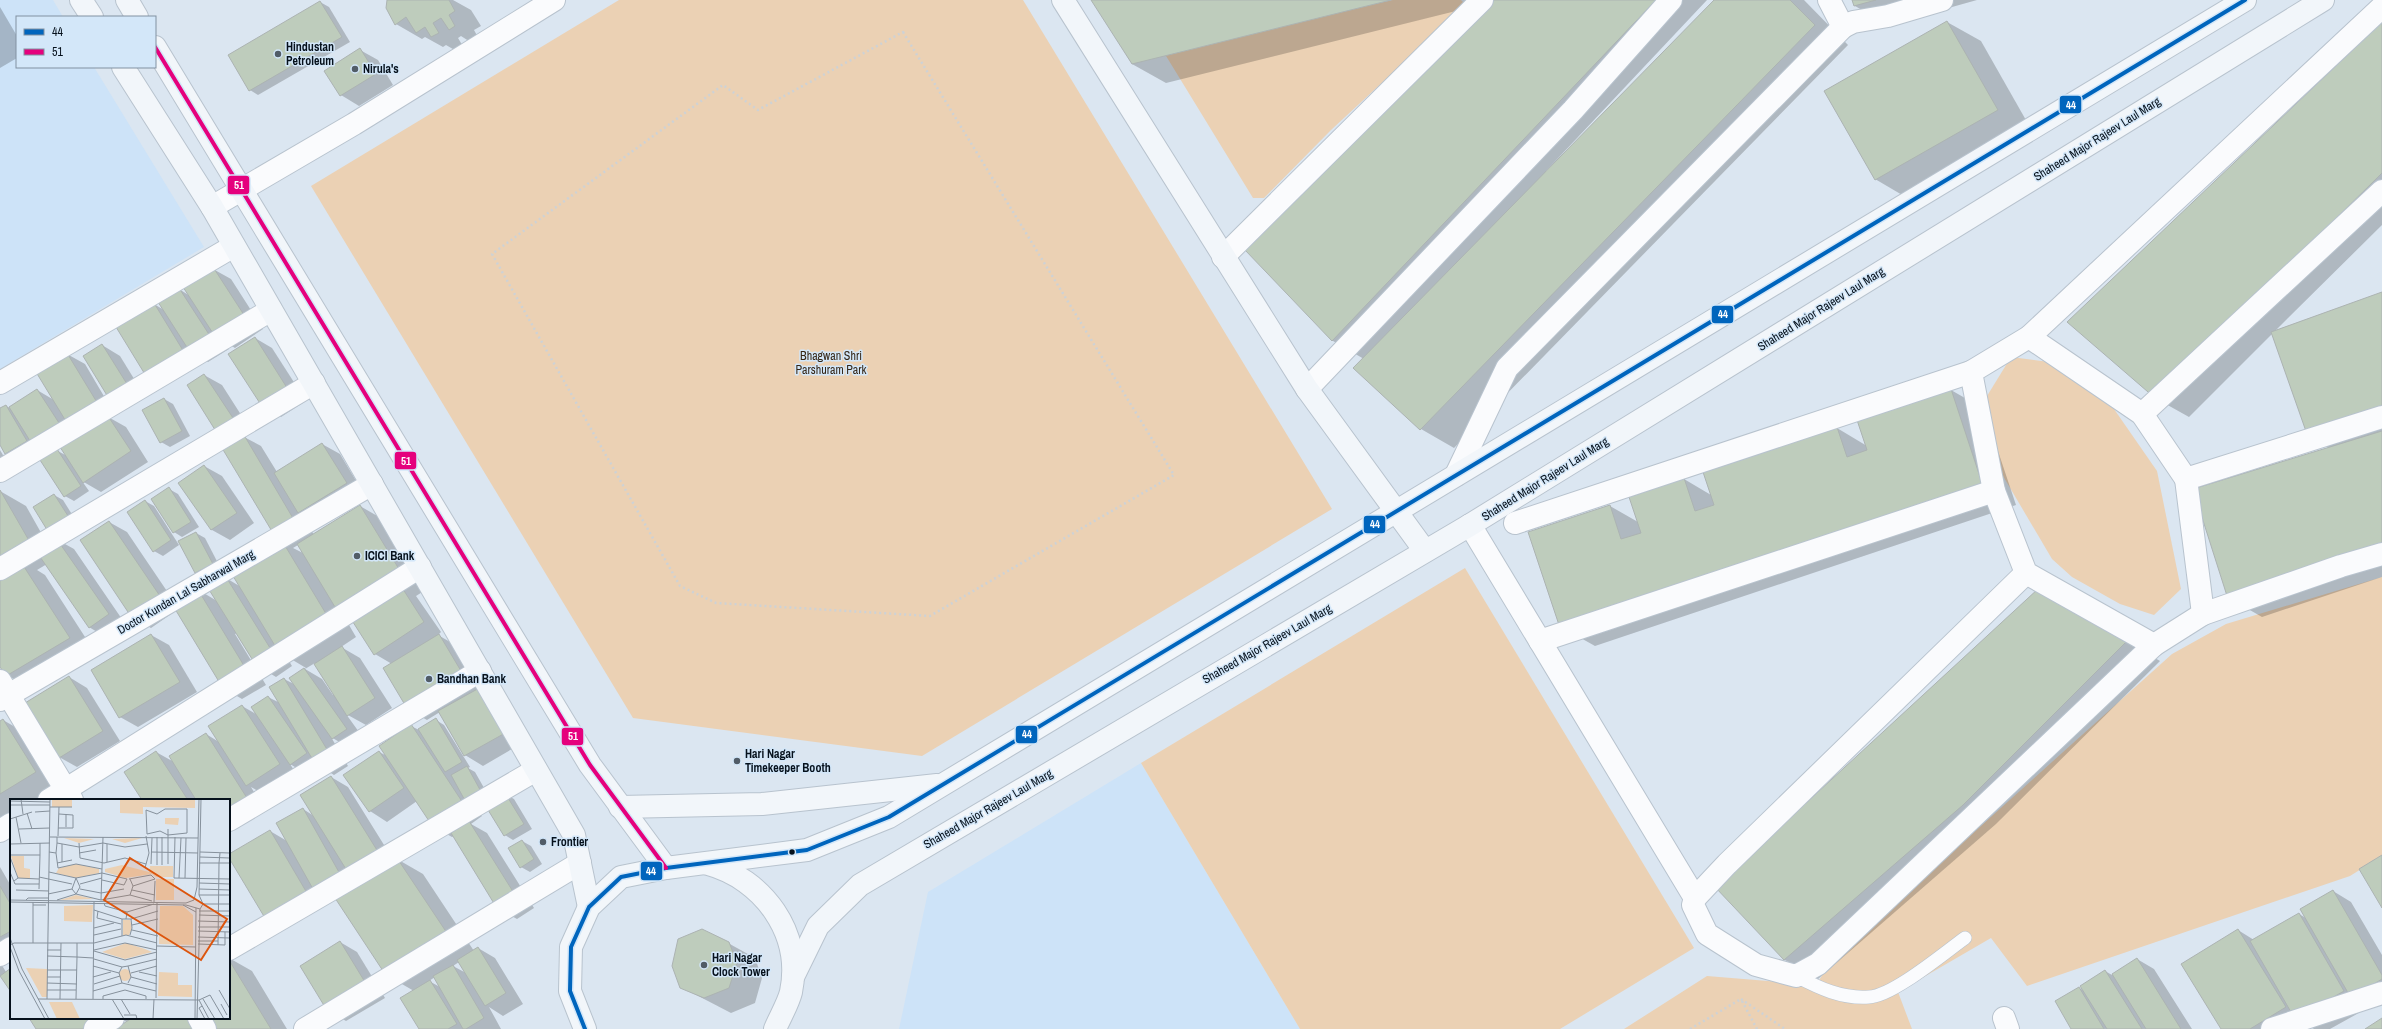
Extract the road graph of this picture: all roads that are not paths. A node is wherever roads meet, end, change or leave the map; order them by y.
1 (81, 0) edge
2 (127, 0) edge
3 (554, 0) edge
4 (1063, 0) edge
5 (1482, 0) edge
6 (1671, 0) edge
7 (1830, 0) edge
8 (1942, 0) edge
9 (2245, 0) edge
10 (2322, 0) edge
11 (2382, 7) edge
12 (91, 16) edge
13 (136, 16) edge
14 (1843, 26) junction
15 (156, 49) edge
16 (124, 68) edge
17 (241, 190) junction
18 (2382, 191) edge
19 (212, 207) junction
20 (234, 246) junction
21 (1223, 257) junction
22 (271, 310) junction
23 (2029, 337) junction
24 (1971, 372) junction
25 (0, 383) edge
26 (314, 383) junction
27 (1307, 389) junction
28 (2142, 414) junction
29 (2382, 417) edge
30 (0, 471) edge
31 (1456, 476) junction
32 (2186, 479) junction
33 (372, 484) junction
34 (1994, 491) junction
35 (1396, 512) junction
36 (1515, 523) dead end
37 (1470, 525) junction
38 (1425, 552) junction
39 (2382, 554) edge
40 (420, 567) junction
41 (0, 568) edge
42 (2026, 573) junction
43 (2203, 614) junction
44 (1540, 641) junction
45 (2154, 645) junction
46 (480, 671) junction
47 (3, 692) edge
48 (536, 770) junction
49 (944, 784) junction
50 (62, 797) edge
51 (620, 807) junction
52 (230, 819) edge
53 (10, 825) edge
54 (0, 830) edge
55 (580, 863) junction
56 (705, 863) junction
57 (666, 868) junction
58 (1695, 898) junction
59 (589, 907) junction
60 (1965, 938) dead end
61 (230, 948) edge
62 (10, 949) edge
63 (0, 955) edge
64 (1796, 976) junction
65 (792, 985) junction
66 (2382, 993) edge
67 (111, 1019) edge
68 (200, 1019) edge
69 (95, 1029) edge
70 (205, 1029) edge
71 (305, 1029) edge
72 (585, 1029) edge
73 (776, 1029) edge
74 (792, 1029) edge
75 (2272, 1029) edge

1 - 12 street
2 - 13 street
3 - 17 street
4 - 21 street
5 - 21 street
6 - 27 street
7 - 14 street
8 - 14 street
9 - 31 street
10 - 37 street, Shaheed Major Rajeev Laul Marg
11 - 23 street
14 - 31 street
15 - 17 street
16 - 19 street
17 - 19 street
17 - 51 street
18 - 28 street
19 - 20 street
20 - 22 street
20 - 25 street
21 - 27 street
22 - 26 street
22 - 30 street
23 - 24 street
23 - 28 street
24 - 34 street
24 - 36 street
26 - 33 street
26 - 41 street
27 - 35 street
28 - 32 street
29 - 32 street
31 - 35 street
32 - 43 street
33 - 40 street
33 - 47 street, Doctor Kundan Lal Sabharwal Marg
34 - 42 street
34 - 44 street
35 - 38 street
35 - 49 street
37 - 38 street, Shaheed Major Rajeev Laul Marg
37 - 44 street
38 - 65 street, Shaheed Major Rajeev Laul Marg
39 - 43 street
40 - 46 street
40 - 50 street
42 - 45 street
42 - 58 street
43 - 45 street
44 - 58 street
45 - 64 street
46 - 48 street
46 - 52 street
47 - 50 street
48 - 55 street
48 - 61 street
49 - 51 street
49 - 56 street
51 - 57 street
53 - 54 street
55 - 59 street
55 - 71 street
56 - 57 street
56 - 65 street
57 - 59 street
58 - 64 street
59 - 72 street
60 - 64 lane
62 - 63 street
65 - 73 street, Shaheed Major Rajeev Laul Marg
65 - 74 street
66 - 75 street
67 - 69 street
68 - 70 street

